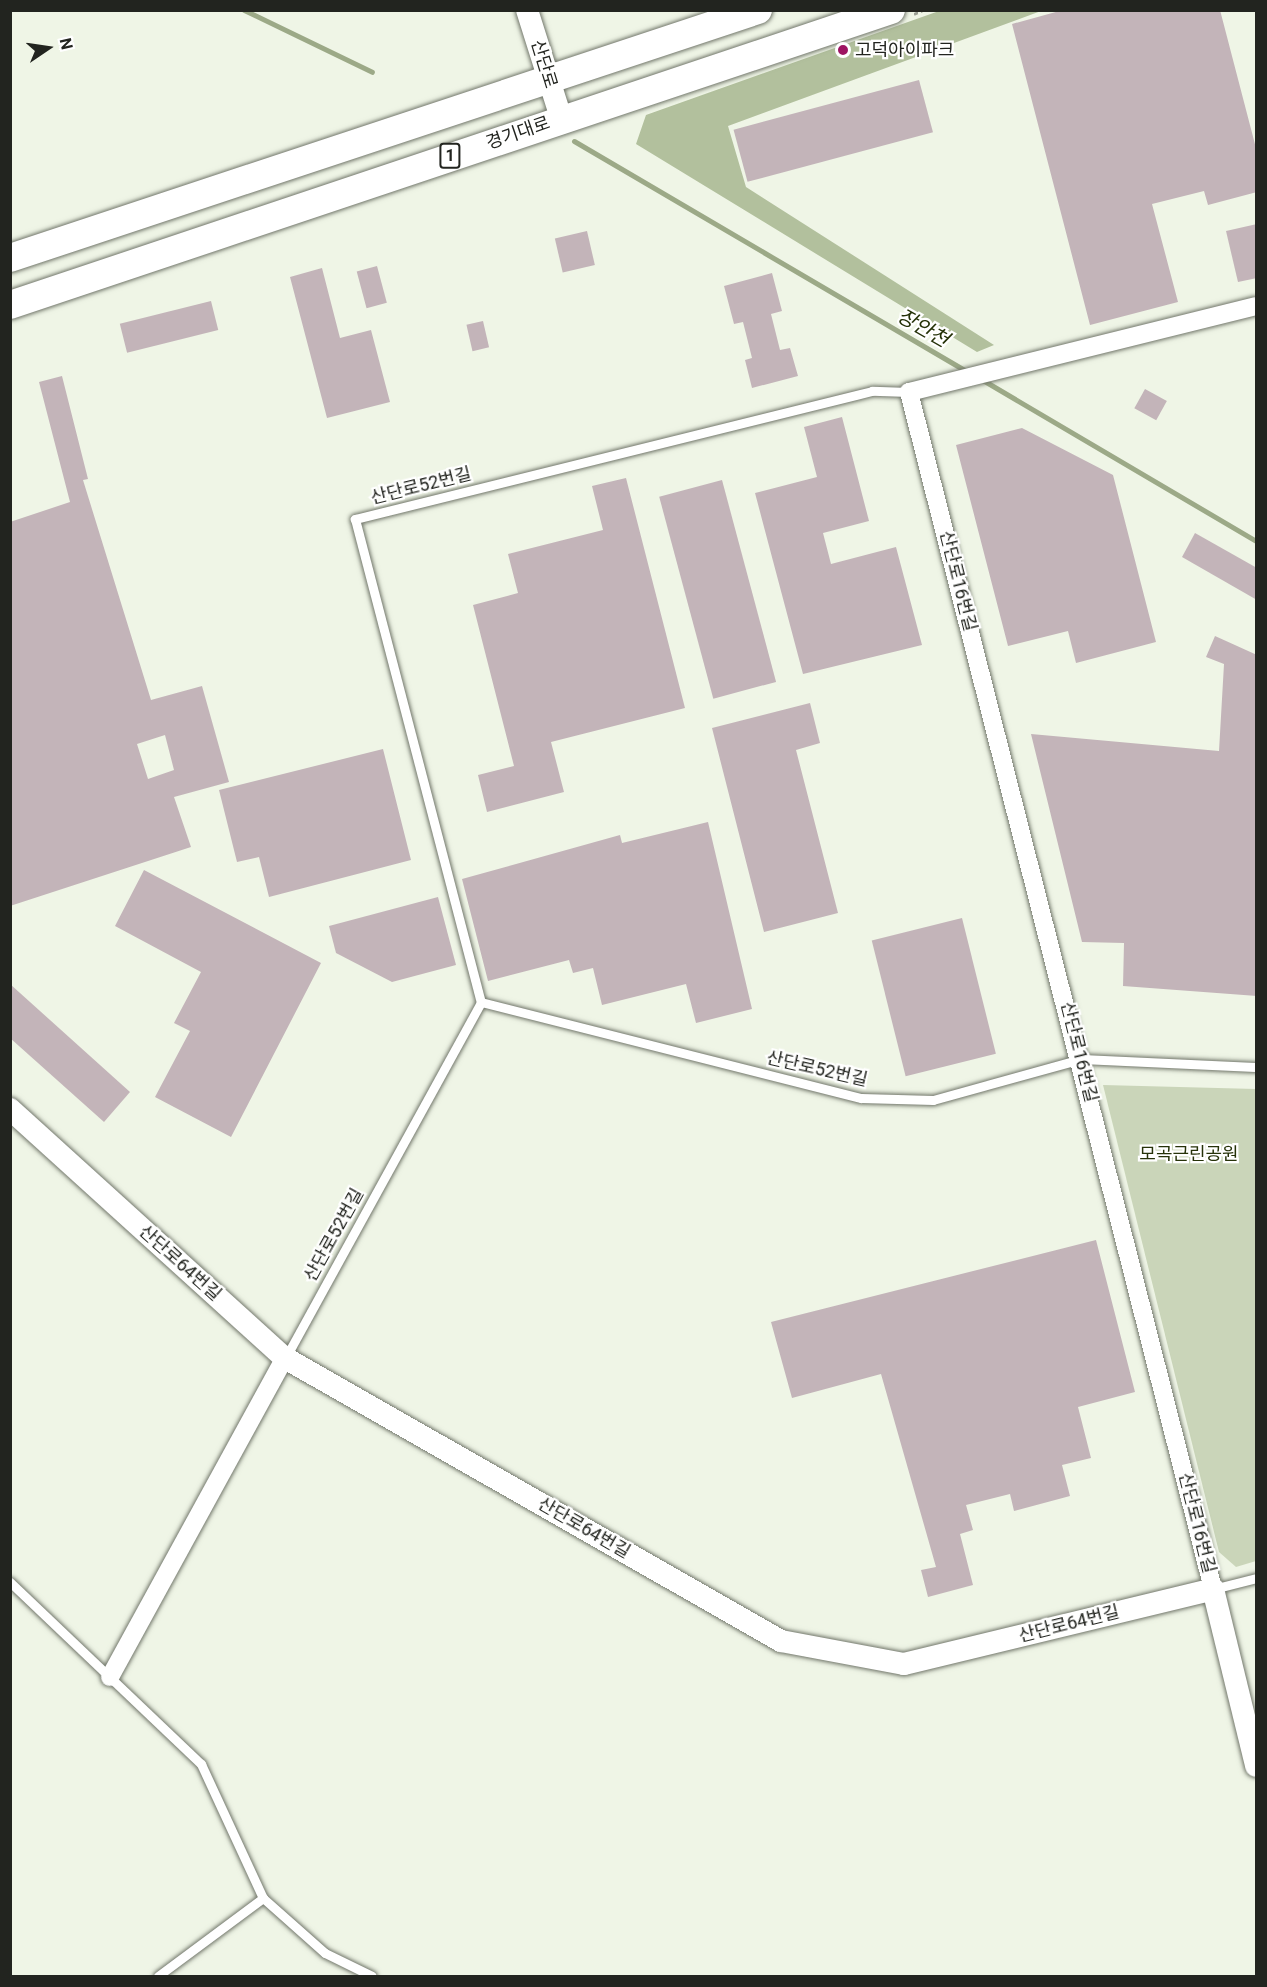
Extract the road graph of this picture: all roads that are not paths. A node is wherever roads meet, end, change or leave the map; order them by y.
1 (527, 10) edge
2 (758, 10) edge
3 (891, 10) edge
4 (548, 81) junction
5 (561, 118) junction
6 (10, 258) edge
7 (10, 305) edge
8 (1257, 306) edge
9 (909, 392) junction
10 (481, 1002) junction
11 (1081, 1059) junction
12 (1257, 1067) edge
13 (10, 1109) edge
14 (285, 1358) junction
15 (1257, 1578) edge
16 (10, 1582) edge
17 (1214, 1589) junction
18 (110, 1677) junction
19 (1257, 1766) edge
20 (263, 1898) junction
21 (158, 1977) edge
22 (372, 1977) edge

1 - 4 street, 산단로
2 - 4 main road, 1
3 - 5 main road, 경기대로 / 1
4 - 5 street, 산단로
4 - 6 main road, 1
5 - 7 main road, 경기대로 / 1
8 - 9 street
9 - 10 lane, 산단로52번길
9 - 11 street, 산단로16번길
10 - 11 lane, 산단로52번길
10 - 14 lane, 산단로52번길
11 - 12 lane, 산단로52번길
11 - 17 street, 산단로16번길
13 - 14 street, 산단로64번길
14 - 17 street, 산단로64번길
14 - 18 street
15 - 17 lane, 산단로64번길
16 - 18 lane
17 - 19 street, 산단로16번길
18 - 20 lane
20 - 21 lane
20 - 22 lane

